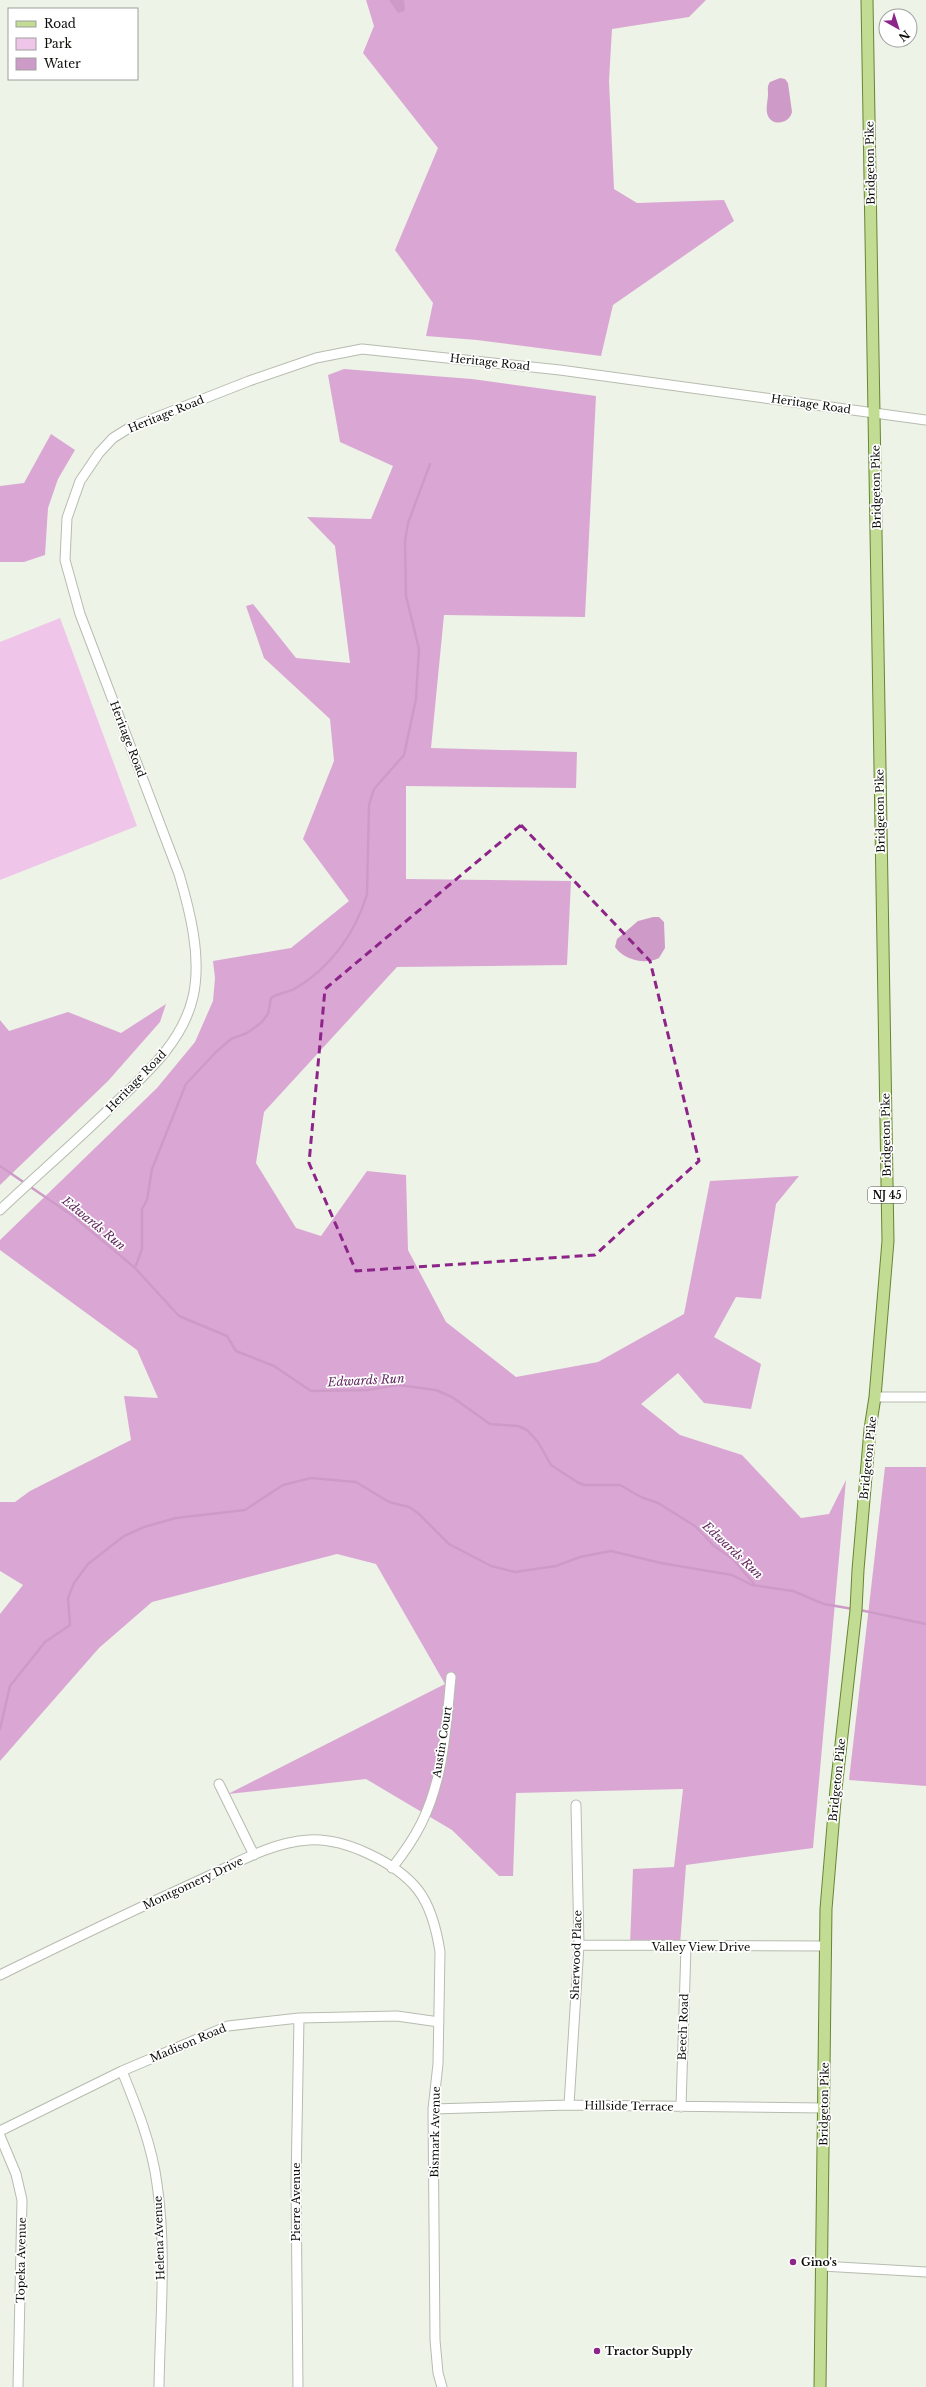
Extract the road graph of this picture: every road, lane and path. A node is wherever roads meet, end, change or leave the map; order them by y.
1 (867, 0) edge
2 (875, 413) junction
3 (926, 420) edge
4 (0, 1210) edge
5 (876, 1397) junction
6 (926, 1397) edge
7 (451, 1677) dead end
8 (219, 1784) dead end
9 (576, 1805) dead end
10 (254, 1855) junction
11 (392, 1868) junction
12 (579, 1945) junction
13 (824, 1946) junction
14 (686, 1947) junction
15 (0, 1975) edge
16 (299, 2018) junction
17 (439, 2022) junction
18 (122, 2071) junction
19 (569, 2106) junction
20 (681, 2107) junction
21 (824, 2108) junction
22 (433, 2109) junction
23 (0, 2131) edge
24 (0, 2136) edge
25 (822, 2266) junction
26 (926, 2272) edge
27 (18, 2387) edge
28 (159, 2387) edge
29 (298, 2387) edge
30 (442, 2387) edge
31 (820, 2387) edge

1 - 2 main road, Bridgeton Pike / NJ 45
2 - 3 street, Heritage Road
2 - 4 street, Heritage Road
2 - 5 main road, Bridgeton Pike / NJ 45
5 - 6 street
5 - 13 main road, Bridgeton Pike / NJ 45
7 - 11 street, Austin Court
8 - 10 street
9 - 12 street, Sherwood Place
10 - 11 street, Montgomery Drive
10 - 15 street, Montgomery Drive
11 - 17 street, Bismark Avenue
12 - 14 street, Valley View Drive
12 - 19 street, Sherwood Place
13 - 14 street, Valley View Drive
13 - 21 main road, Bridgeton Pike / NJ 45
14 - 20 street, Beech Road
16 - 17 street, Madison Road
16 - 18 street, Madison Road
16 - 29 street, Pierre Avenue
17 - 22 street, Bismark Avenue
18 - 23 street, Madison Road
18 - 28 street, Helena Avenue
19 - 20 street, Hillside Terrace
19 - 22 street, Hillside Terrace
20 - 21 street, Hillside Terrace
21 - 25 main road, Bridgeton Pike / NJ 45
22 - 30 street, Bismark Avenue
24 - 27 street, Topeka Avenue
25 - 26 street
25 - 31 main road, Bridgeton Pike / NJ 45

